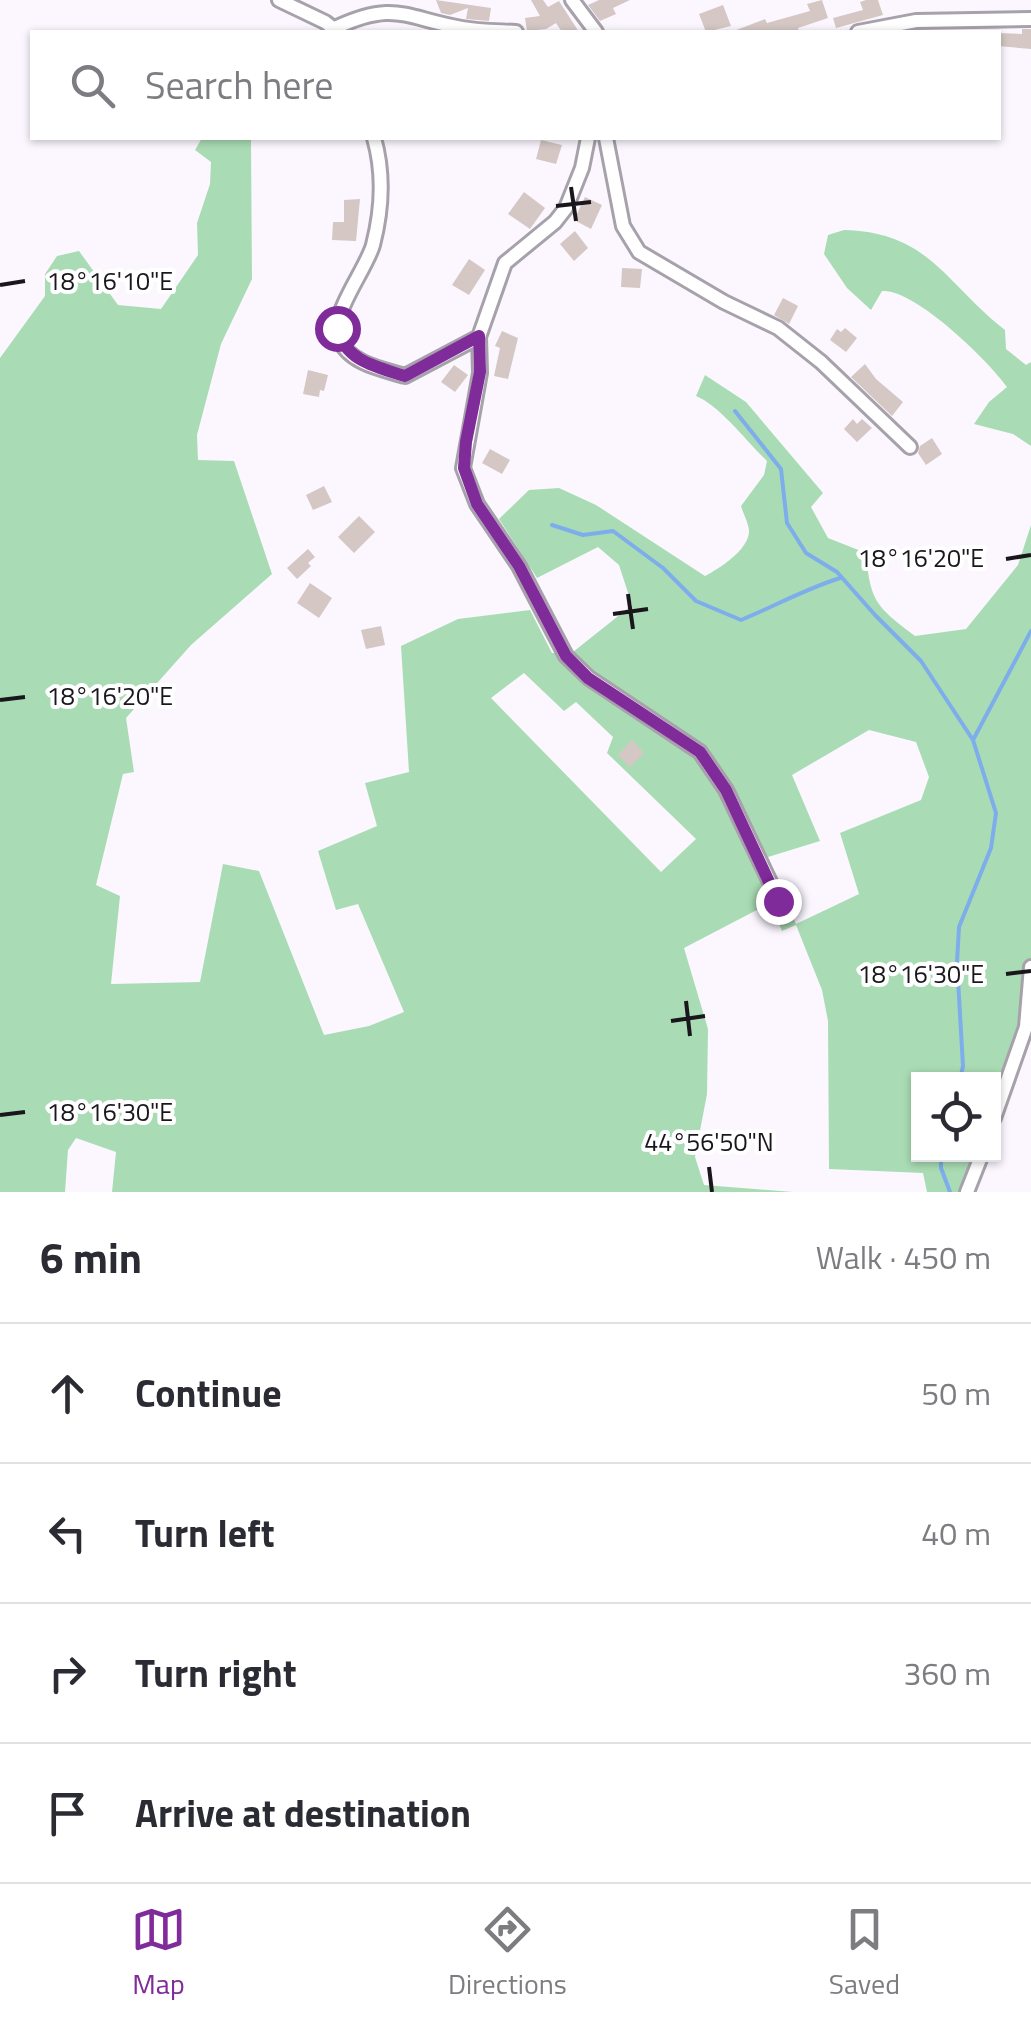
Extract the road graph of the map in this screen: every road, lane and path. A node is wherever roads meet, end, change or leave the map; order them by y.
1 (279, 0) edge
2 (572, 0) edge
3 (1031, 19) edge
4 (336, 30) edge
5 (488, 30) edge
6 (594, 30) edge
7 (868, 30) edge
8 (375, 140) edge
9 (588, 140) edge
10 (606, 140) edge
11 (479, 336) junction
12 (910, 446) dead end
13 (778, 901) dead end
14 (1031, 967) edge
15 (1001, 1098) edge
16 (979, 1162) edge
17 (967, 1192) edge

1 - 4 street
2 - 6 street
3 - 7 street
4 - 5 street
8 - 11 street
9 - 11 street
10 - 12 street
11 - 13 street
14 - 15 street
16 - 17 street

